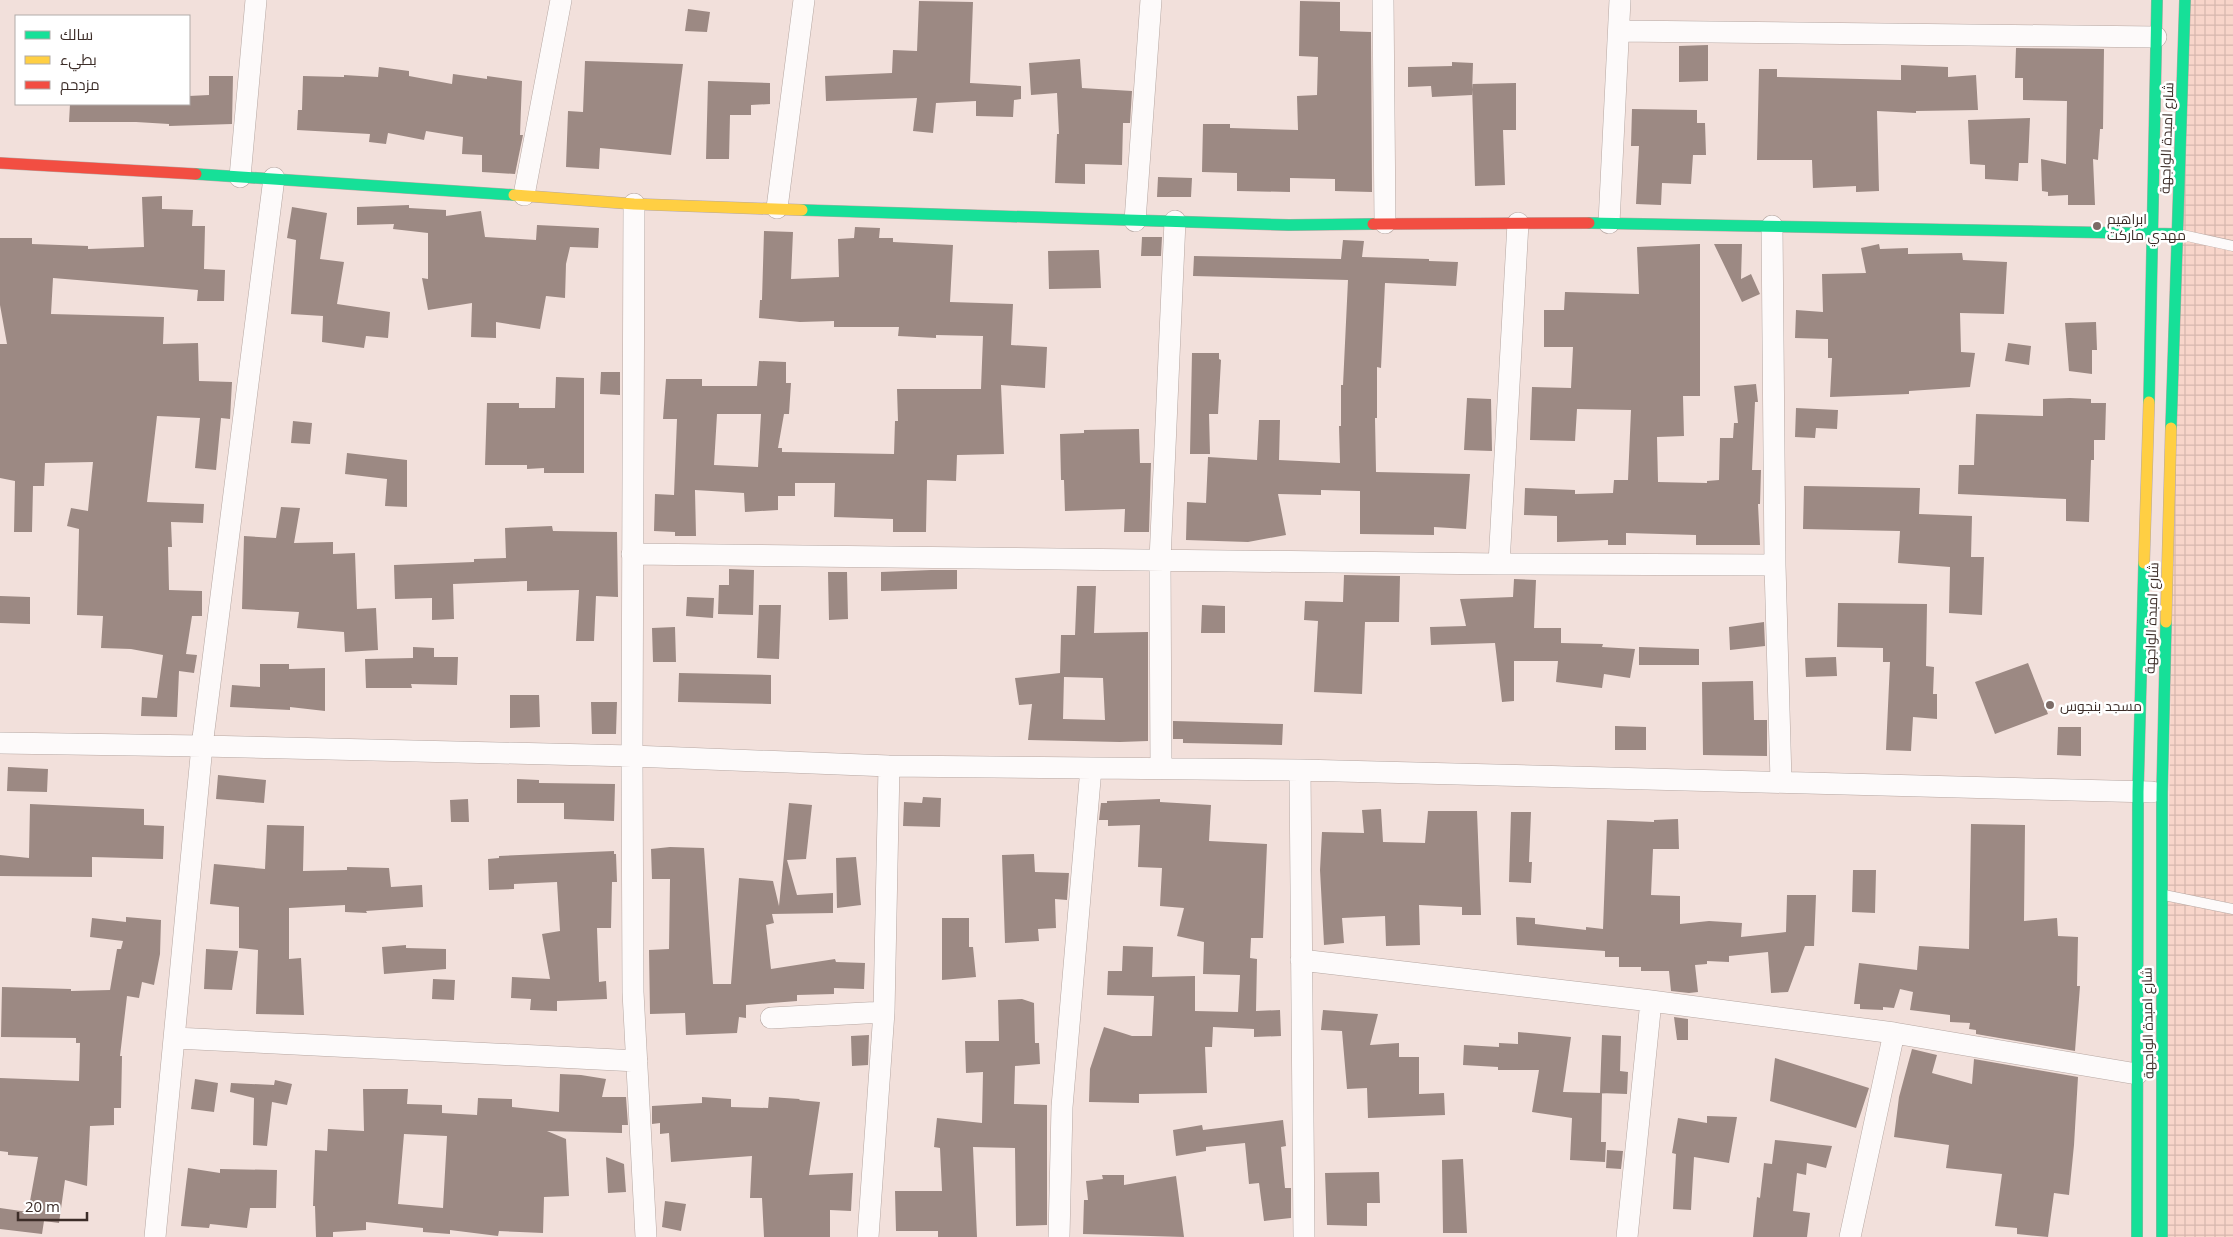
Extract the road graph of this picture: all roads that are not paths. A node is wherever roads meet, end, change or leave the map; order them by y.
1 (256, 0) edge
2 (561, 0) edge
3 (804, 0) edge
4 (1151, 0) edge
5 (1383, 0) edge
6 (1620, 0) edge
7 (2157, 0) edge
8 (2186, 0) edge
9 (1619, 31) junction
10 (2156, 37) junction
11 (0, 164) edge
12 (240, 177) junction
13 (274, 178) junction
14 (524, 195) junction
15 (634, 204) junction
16 (777, 208) junction
17 (1135, 221) junction
18 (1175, 222) junction
19 (1385, 223) junction
20 (1518, 223) junction
21 (1609, 223) junction
22 (1772, 226) junction
23 (2152, 233) junction
24 (2177, 234) junction
25 (2233, 246) edge
26 (632, 554) junction
27 (1160, 560) junction
28 (1499, 564) junction
29 (1775, 565) junction
30 (0, 744) edge
31 (202, 746) junction
32 (632, 756) junction
33 (890, 766) junction
34 (1091, 768) junction
35 (1162, 768) junction
36 (1300, 770) junction
37 (1781, 781) junction
38 (2138, 792) junction
39 (2162, 792) junction
40 (2136, 889) junction
41 (2160, 894) junction
42 (2233, 909) edge
43 (1301, 960) junction
44 (1651, 1001) junction
45 (884, 1012) junction
46 (771, 1018) dead end
47 (1894, 1033) junction
48 (175, 1038) junction
49 (637, 1061) junction
50 (2137, 1074) junction
51 (155, 1237) edge
52 (646, 1237) edge
53 (868, 1237) edge
54 (1059, 1237) edge
55 (1304, 1237) edge
56 (1627, 1237) edge
57 (1850, 1237) edge
58 (2137, 1237) edge
59 (2162, 1237) edge

1 - 12 street
2 - 14 street
3 - 16 street
4 - 17 street
5 - 19 street
6 - 9 street
7 - 10 main road, شارع امبدة الواجهة
8 - 24 main road, شارع امبدة الواجهة
9 - 10 street
9 - 21 street
10 - 23 main road, شارع امبدة الواجهة
11 - 12 main road
12 - 13 main road
13 - 14 main road
13 - 31 street
14 - 15 main road
15 - 16 main road
15 - 26 street
16 - 17 main road
17 - 18 main road
18 - 19 main road
18 - 27 street
19 - 20 main road
20 - 21 main road
20 - 28 street
21 - 22 main road
22 - 23 main road
22 - 29 street
23 - 24 main road
23 - 38 main road, شارع امبدة الواجهة
24 - 25 lane
24 - 39 main road, شارع امبدة الواجهة
26 - 27 street
26 - 32 street
27 - 28 street
27 - 35 street
28 - 29 street
29 - 37 street
30 - 31 street
31 - 32 street
31 - 48 street
32 - 33 street
32 - 49 street
33 - 34 street
33 - 45 street
34 - 35 street
34 - 54 street
35 - 36 street
36 - 37 street
36 - 43 street
37 - 38 street
38 - 39 street
38 - 40 main road, شارع امبدة الواجهة
39 - 41 main road, شارع امبدة الواجهة
40 - 41 lane
40 - 50 main road, شارع امبدة الواجهة
41 - 42 lane
41 - 59 main road, شارع امبدة الواجهة
43 - 44 street
43 - 55 street
44 - 47 street
44 - 56 street
45 - 46 street
45 - 53 street
47 - 50 street
47 - 57 street
48 - 49 street
48 - 51 street
49 - 52 street
50 - 58 main road, شارع امبدة الواجهة

